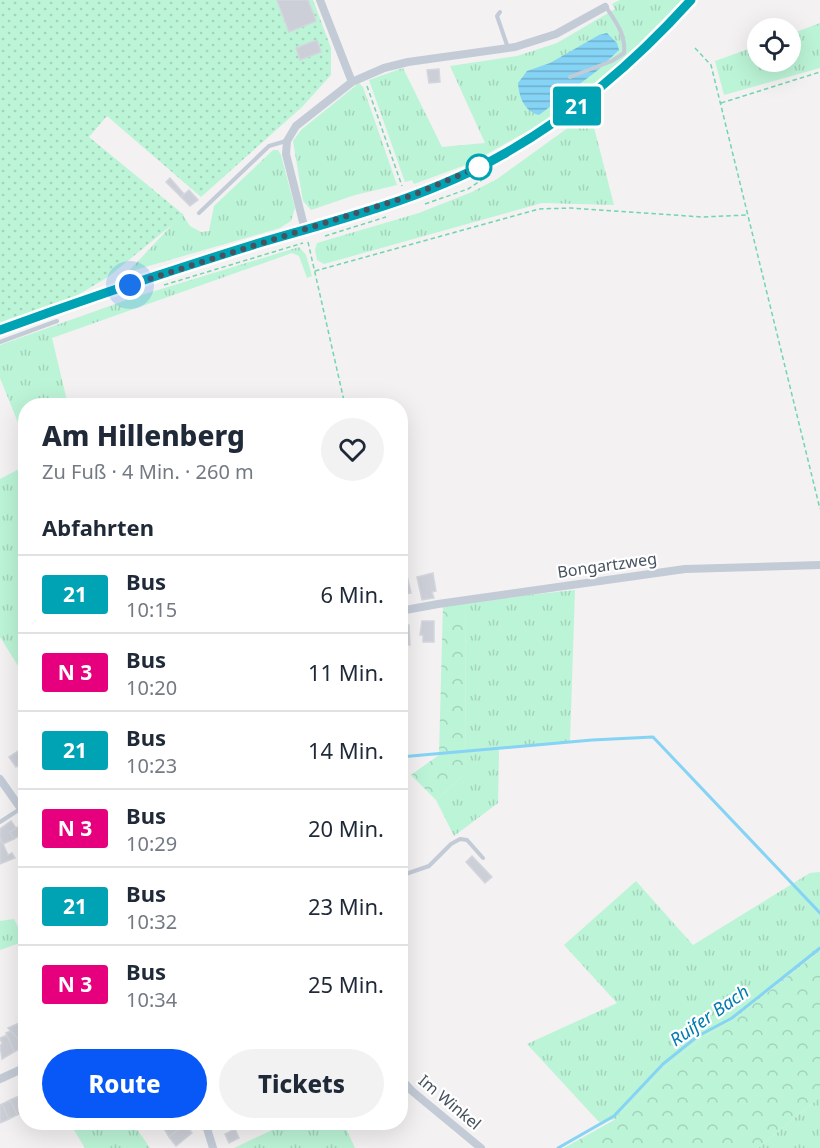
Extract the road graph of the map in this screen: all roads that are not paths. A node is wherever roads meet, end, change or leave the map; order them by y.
1 (320, 0) edge
2 (691, 0) edge
3 (605, 7) joint
4 (500, 12) dead end
5 (508, 49) junction
6 (570, 77) dead end
7 (352, 82) junction
8 (287, 141) junction
9 (199, 213) dead end
10 (306, 235) junction
11 (57, 321) dead end
12 (0, 330) edge
13 (0, 342) edge
14 (820, 566) edge
15 (408, 610) edge
16 (0, 779) edge
17 (3, 790) edge
18 (18, 807) edge
19 (18, 815) edge
20 (0, 822) edge
21 (483, 858) dead end
22 (408, 873) edge
23 (18, 1071) edge
24 (0, 1079) edge
25 (408, 1087) edge
26 (207, 1130) edge
27 (213, 1148) edge
28 (481, 1148) edge

1 - 7 street
2 - 10 main road
3 - 5 street
3 - 6 lane
4 - 5 lane
5 - 7 street
7 - 8 street
8 - 9 lane
8 - 10 street
10 - 12 main road
11 - 13 lane
14 - 15 street, Bongartzweg
16 - 17 street
17 - 18 street
19 - 20 lane
21 - 22 lane
23 - 24 street
25 - 28 street, Im Winkel
26 - 27 street

